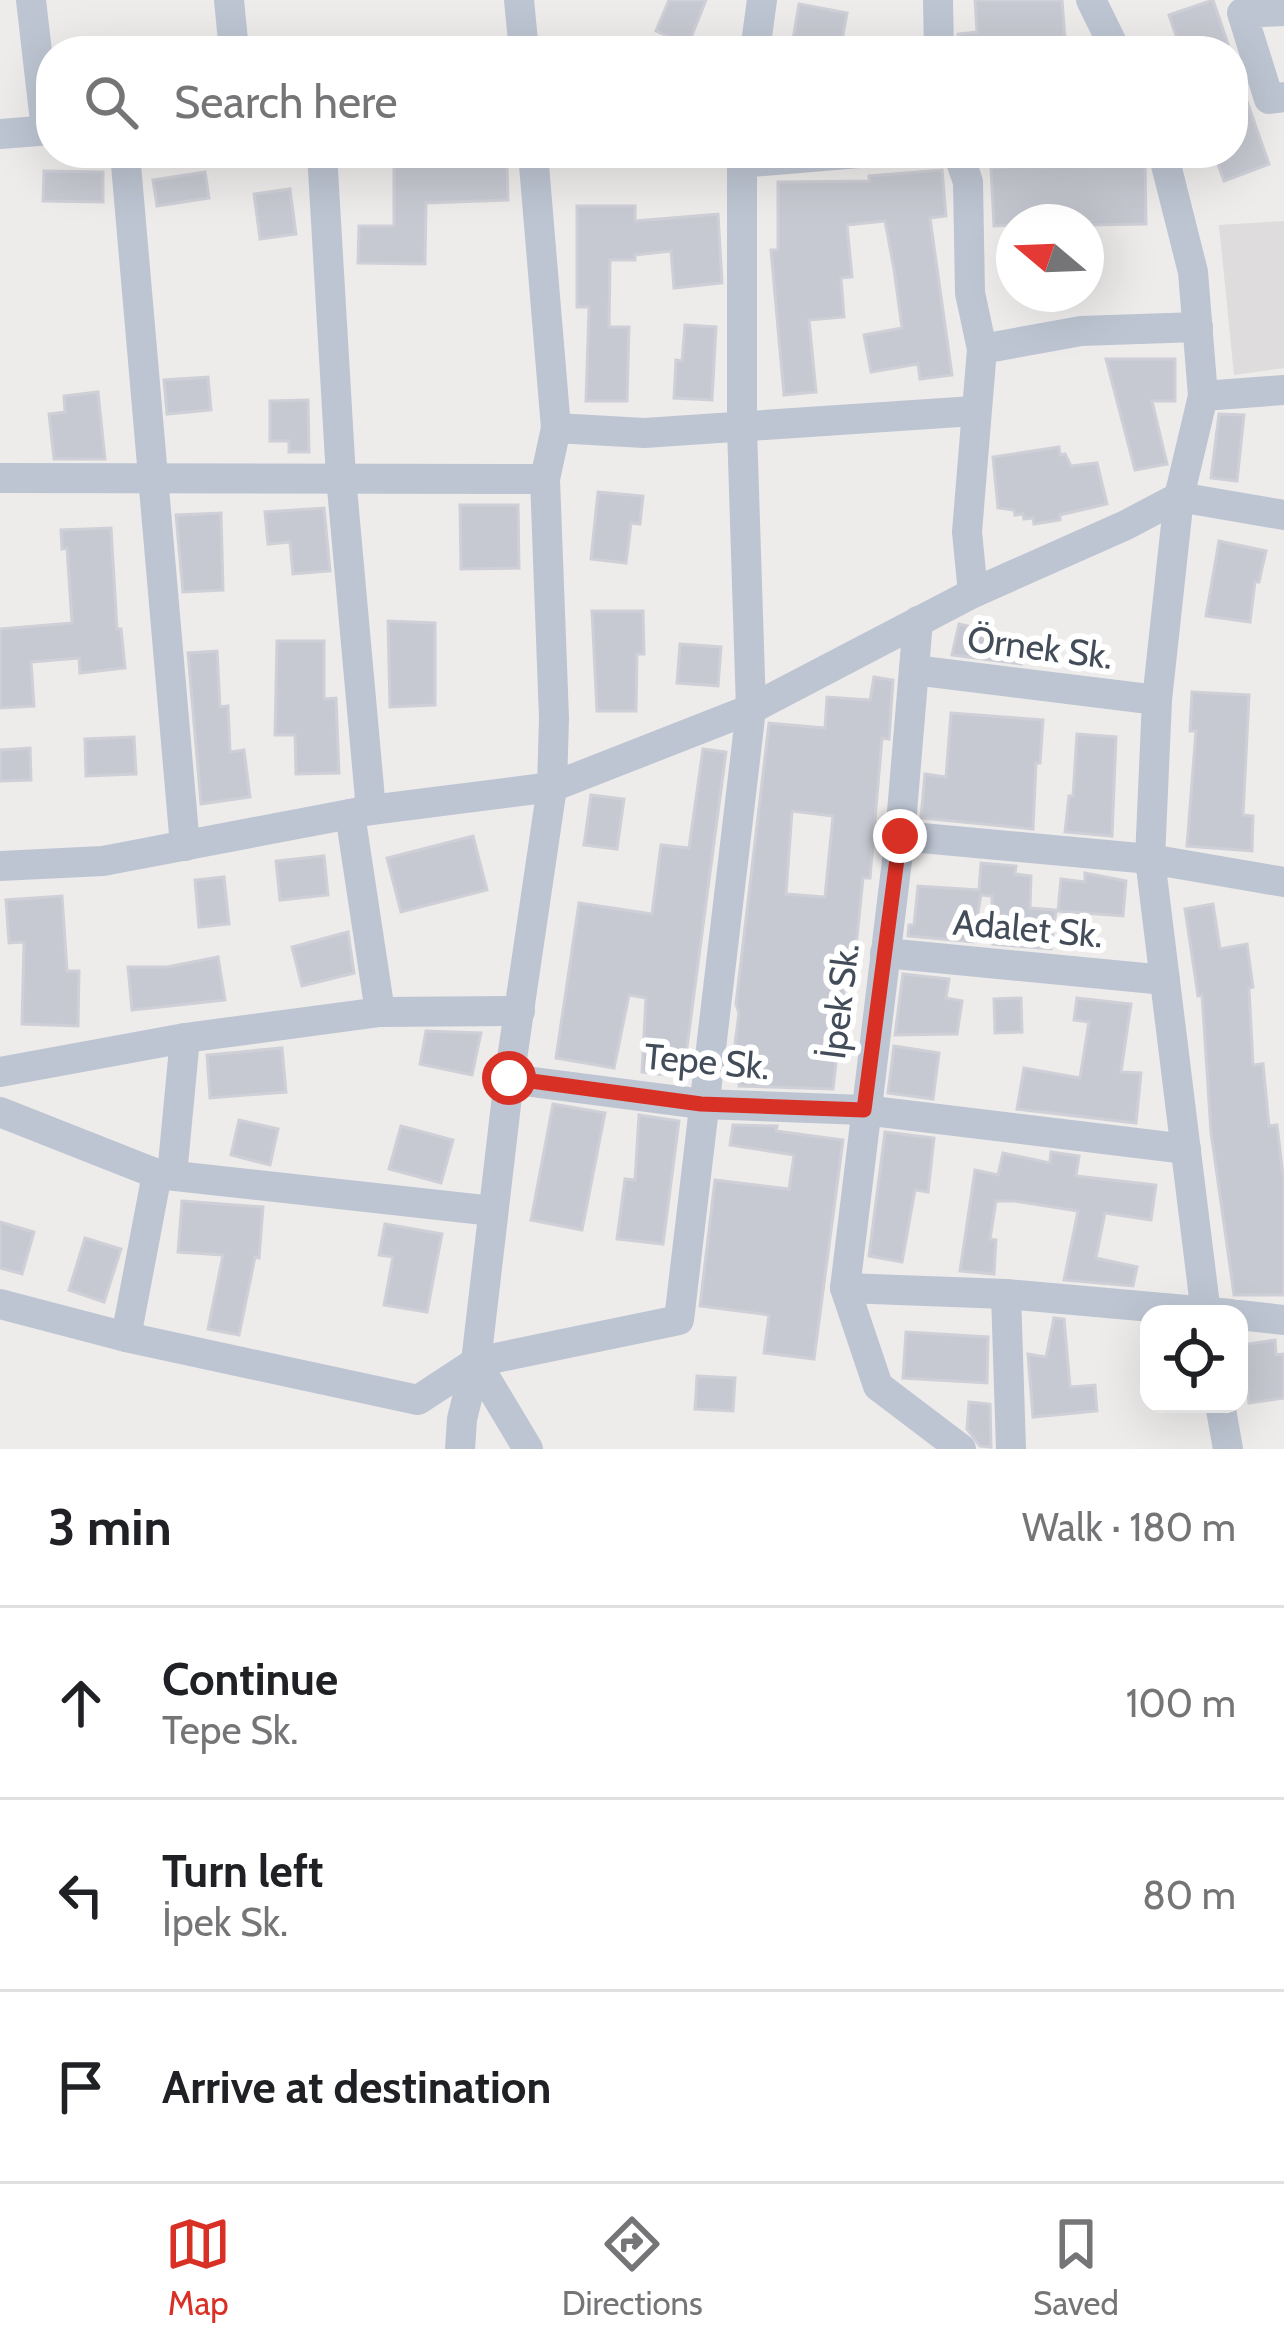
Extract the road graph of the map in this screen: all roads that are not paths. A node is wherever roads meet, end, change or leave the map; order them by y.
1 (31, 0) edge
2 (229, 0) edge
3 (519, 0) edge
4 (762, 0) edge
5 (938, 0) edge
6 (1091, 0) edge
7 (1284, 11) edge
8 (233, 36) edge
9 (523, 36) edge
10 (757, 36) edge
11 (939, 36) edge
12 (1109, 36) edge
13 (36, 38) edge
14 (1284, 97) edge
15 (36, 131) edge
16 (0, 134) edge
17 (126, 168) edge
18 (323, 168) edge
19 (534, 168) edge
20 (742, 168) edge
21 (963, 168) edge
22 (1167, 168) edge
23 (1198, 327) junction
24 (982, 349) junction
25 (1284, 390) edge
26 (1203, 396) junction
27 (974, 411) junction
28 (556, 428) junction
29 (742, 428) junction
30 (155, 476) junction
31 (341, 477) junction
32 (0, 478) edge
33 (545, 479) junction
34 (1179, 497) junction
35 (1284, 515) edge
36 (973, 593) junction
37 (918, 621) junction
38 (914, 670) junction
39 (1156, 700) junction
40 (751, 709) junction
41 (552, 787) junction
42 (360, 812) junction
43 (900, 836) junction
44 (185, 846) junction
45 (1150, 860) junction
46 (0, 866) edge
47 (1284, 882) edge
48 (885, 953) junction
49 (1165, 980) junction
50 (520, 1011) junction
51 (380, 1012) junction
52 (185, 1038) junction
53 (0, 1072) edge
54 (509, 1078) junction
55 (701, 1104) junction
56 (864, 1110) junction
57 (0, 1112) edge
58 (1186, 1149) junction
59 (164, 1175) junction
60 (493, 1210) junction
61 (845, 1288) junction
62 (1006, 1294) junction
63 (0, 1304) edge
64 (1218, 1305) edge
65 (1140, 1307) edge
66 (1248, 1317) edge
67 (1284, 1320) edge
68 (126, 1337) junction
69 (476, 1362) junction
70 (1222, 1413) edge
71 (460, 1449) edge
72 (527, 1449) edge
73 (962, 1449) edge
74 (1011, 1449) edge
75 (1228, 1449) edge

1 - 13 street
2 - 8 street
3 - 9 street
4 - 10 street
5 - 11 street
6 - 12 street
7 - 14 street
15 - 16 street
17 - 30 street
18 - 31 street
19 - 28 street
20 - 29 street
21 - 24 street
22 - 23 street
23 - 24 street
23 - 26 street
24 - 27 street
25 - 26 street
26 - 34 street
27 - 29 street
27 - 36 street
28 - 29 street
28 - 33 street
29 - 40 street
30 - 31 street
30 - 32 street
30 - 44 street
31 - 33 street
31 - 42 street
33 - 41 street
34 - 35 street
34 - 36 street
34 - 39 street
36 - 37 street
37 - 38 street, İpek Sk.
37 - 40 street
38 - 39 street, Örnek Sk.
38 - 43 street, İpek Sk.
39 - 45 street
40 - 41 street
40 - 55 street
41 - 42 street
41 - 50 street
42 - 44 street
42 - 51 street
43 - 45 street
43 - 48 street, İpek Sk.
44 - 46 street
45 - 47 street
45 - 49 street
48 - 49 street, Adalet Sk.
48 - 56 street, İpek Sk.
49 - 58 street
50 - 51 street
50 - 54 street
51 - 52 street
52 - 53 street
52 - 59 street
54 - 55 street, Tepe Sk.
54 - 60 street
55 - 56 street, Tepe Sk.
55 - 69 street
56 - 58 street, Tepe Sk.
56 - 61 street, İpek Sk.
57 - 59 street
58 - 64 street
59 - 60 street
59 - 68 street
60 - 69 street
61 - 62 street
61 - 73 street, İpek Sk.
62 - 65 street
62 - 74 street
63 - 68 street
66 - 67 street
68 - 69 street
69 - 71 street
69 - 72 street
70 - 75 street

